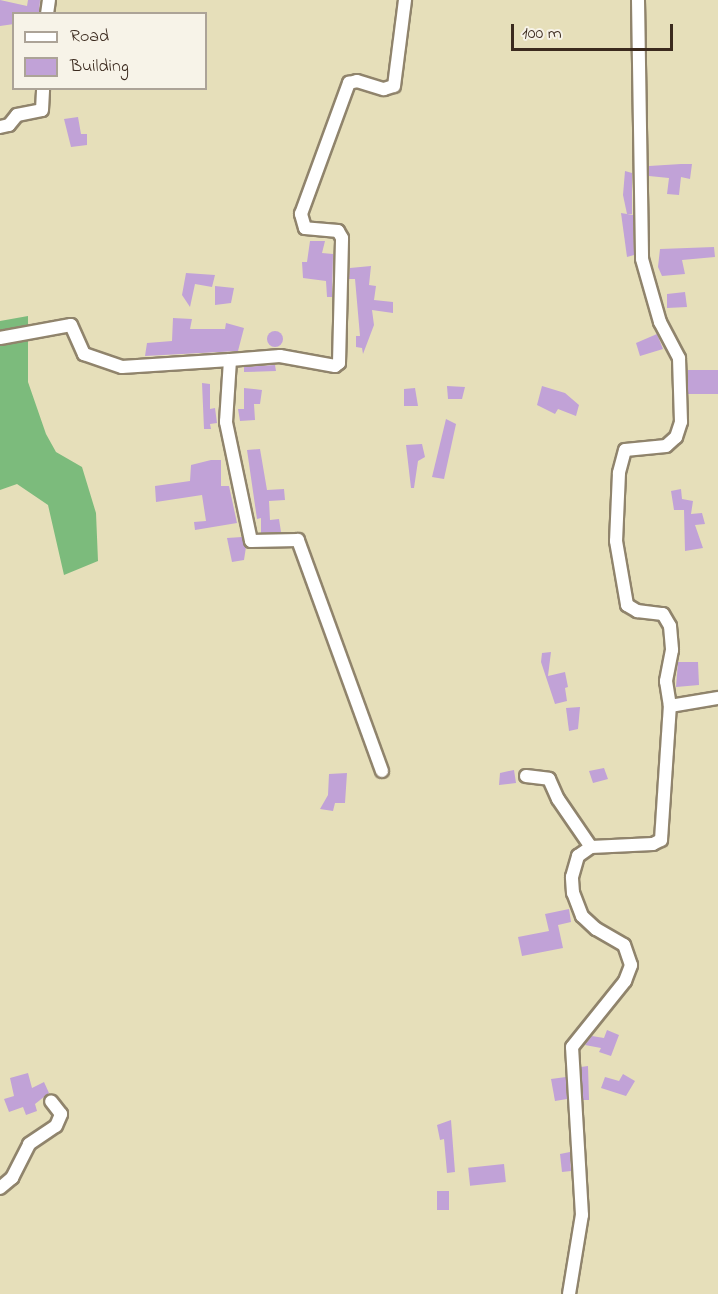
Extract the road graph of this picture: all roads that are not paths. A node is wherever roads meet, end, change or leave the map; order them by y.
1 (405, 0) edge
2 (638, 0) edge
3 (42, 90) edge
4 (0, 127) edge
5 (0, 338) edge
6 (230, 360) junction
7 (718, 698) edge
8 (670, 706) junction
9 (382, 771) dead end
10 (526, 776) dead end
11 (591, 847) junction
12 (51, 1101) dead end
13 (0, 1188) edge
14 (569, 1294) edge

1 - 6 street
2 - 8 street
3 - 4 street
5 - 6 street
6 - 9 street
7 - 8 street
8 - 11 street
10 - 11 street
11 - 14 street
12 - 13 street

